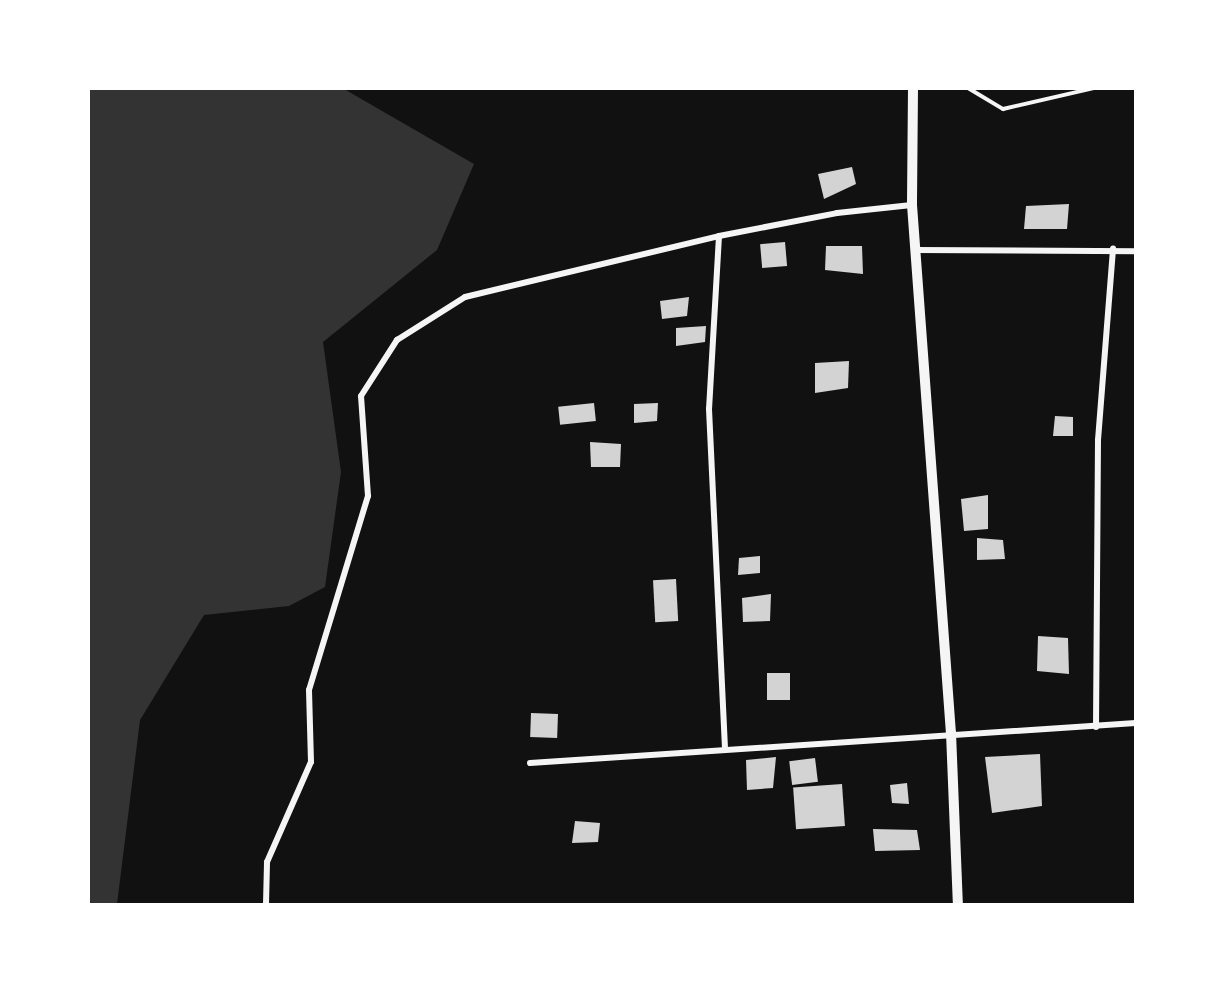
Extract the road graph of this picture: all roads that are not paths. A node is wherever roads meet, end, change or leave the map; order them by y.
1 (913, 88) edge
2 (912, 205) junction
3 (719, 236) junction
4 (1113, 249) junction
5 (915, 250) junction
6 (1136, 251) edge
7 (1136, 723) edge
8 (1096, 726) junction
9 (951, 733) junction
10 (725, 750) junction
11 (530, 763) dead end
12 (266, 904) edge
13 (958, 904) edge

1 - 2 street
2 - 3 street
2 - 5 street
3 - 10 street
3 - 12 street
4 - 5 street
4 - 6 street
4 - 8 street
5 - 9 street
7 - 8 street
8 - 9 street
9 - 10 street
9 - 13 street
10 - 11 street

